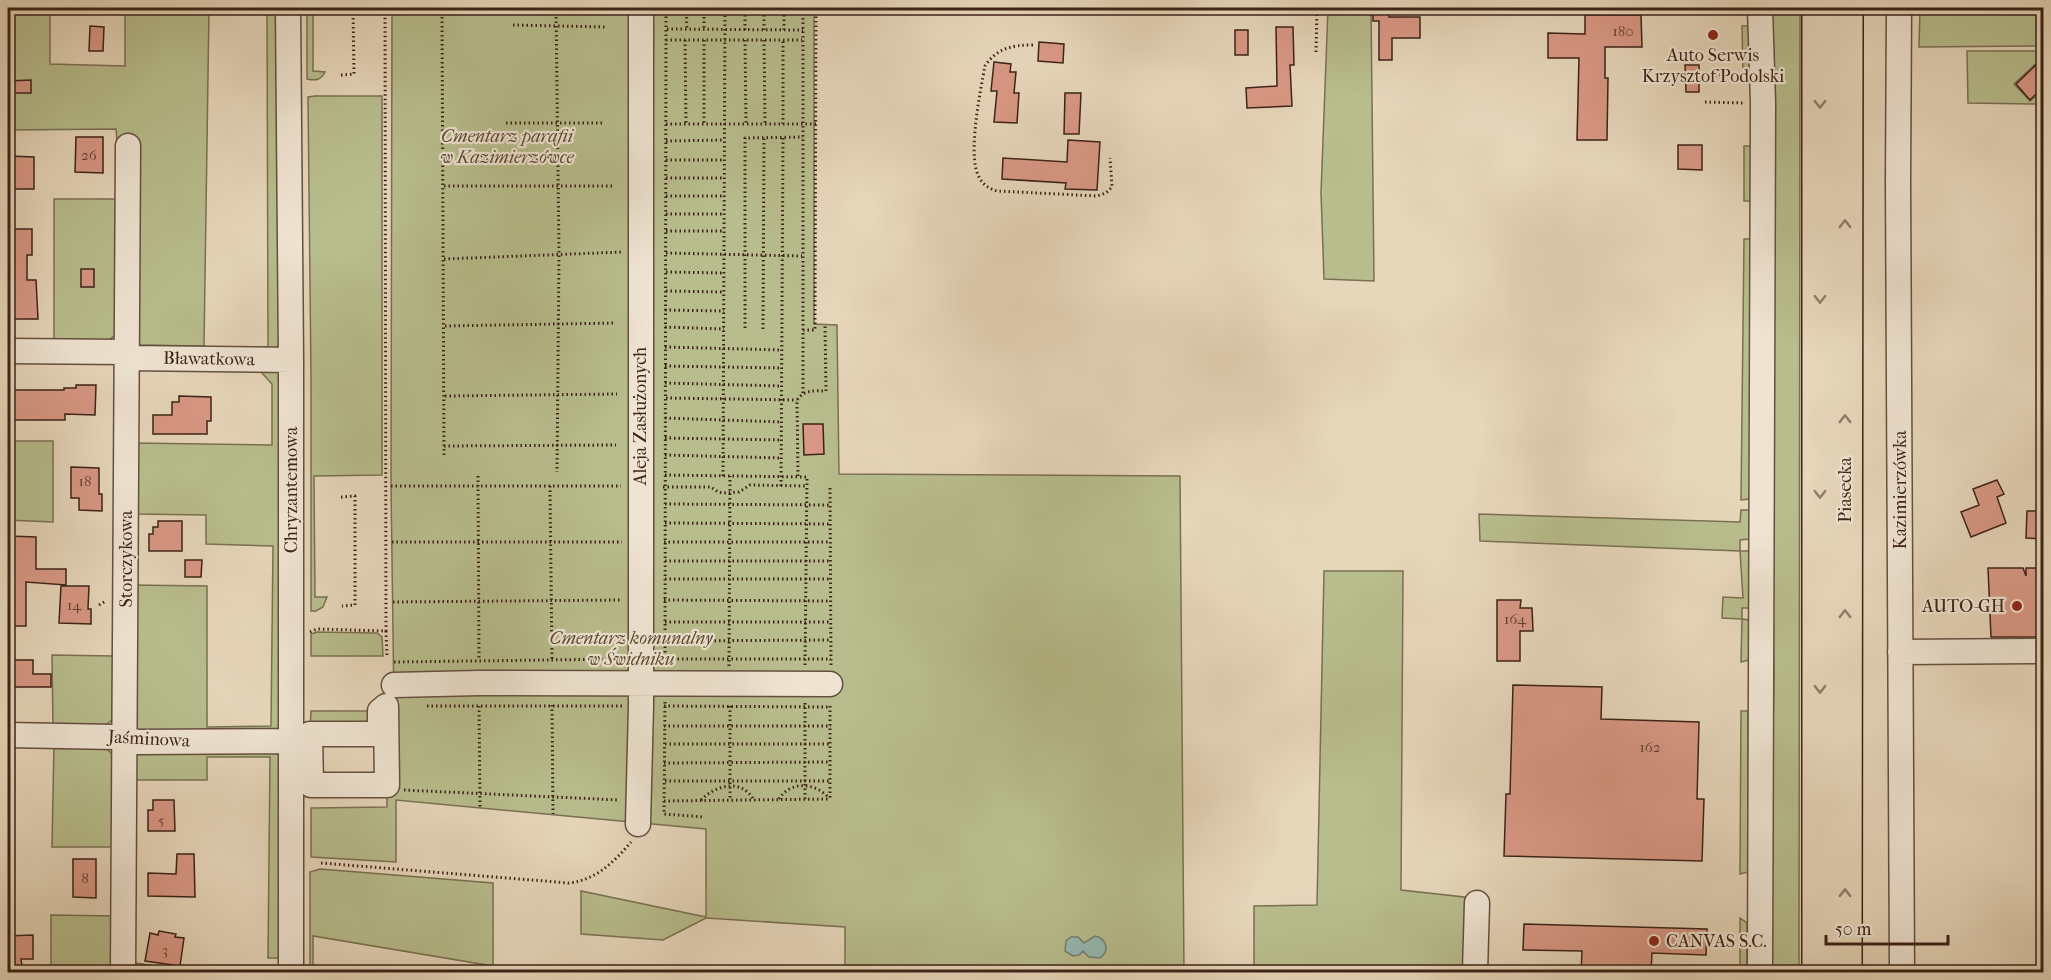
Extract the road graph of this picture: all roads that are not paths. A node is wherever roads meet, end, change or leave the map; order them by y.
1 (288, 8) edge
2 (641, 8) edge
3 (1760, 8) edge
4 (1820, 8) edge
5 (1846, 8) edge
6 (1899, 8) edge
7 (128, 146) dead end
8 (8, 351) edge
9 (127, 355) junction
10 (291, 360) junction
11 (2043, 651) edge
12 (1900, 652) junction
13 (394, 674) road end
14 (830, 684) road end
15 (653, 695) junction
16 (8, 735) edge
17 (125, 738) junction
18 (301, 738) junction
19 (639, 812) road end
20 (1477, 903) dead end
21 (123, 972) edge
22 (291, 972) edge
23 (1475, 972) edge
24 (1760, 972) edge
25 (1820, 972) edge
26 (1845, 972) edge
27 (1902, 972) edge

1 - 10 street, Chryzantemowa
2 - 15 street, Aleja Zasłużonych
3 - 24 street
4 -> 25 highway, Piasecka
26 -> 5 highway, Piasecka
6 - 12 street, Kazimierzówka
7 - 9 street, Storczykowa
8 - 9 street, Bławatkowa
9 - 10 street, Bławatkowa
9 - 17 street, Storczykowa
10 - 18 street, Chryzantemowa
11 - 12 street
12 - 27 street, Kazimierzówka
13 - 15 street
14 - 15 street
15 - 19 street, Aleja Zasłużonych
16 - 17 street, Jaśminowa
17 - 18 street, Jaśminowa
17 - 21 street, Storczykowa
18 - 18 street
18 - 22 street, Chryzantemowa
20 - 23 street

